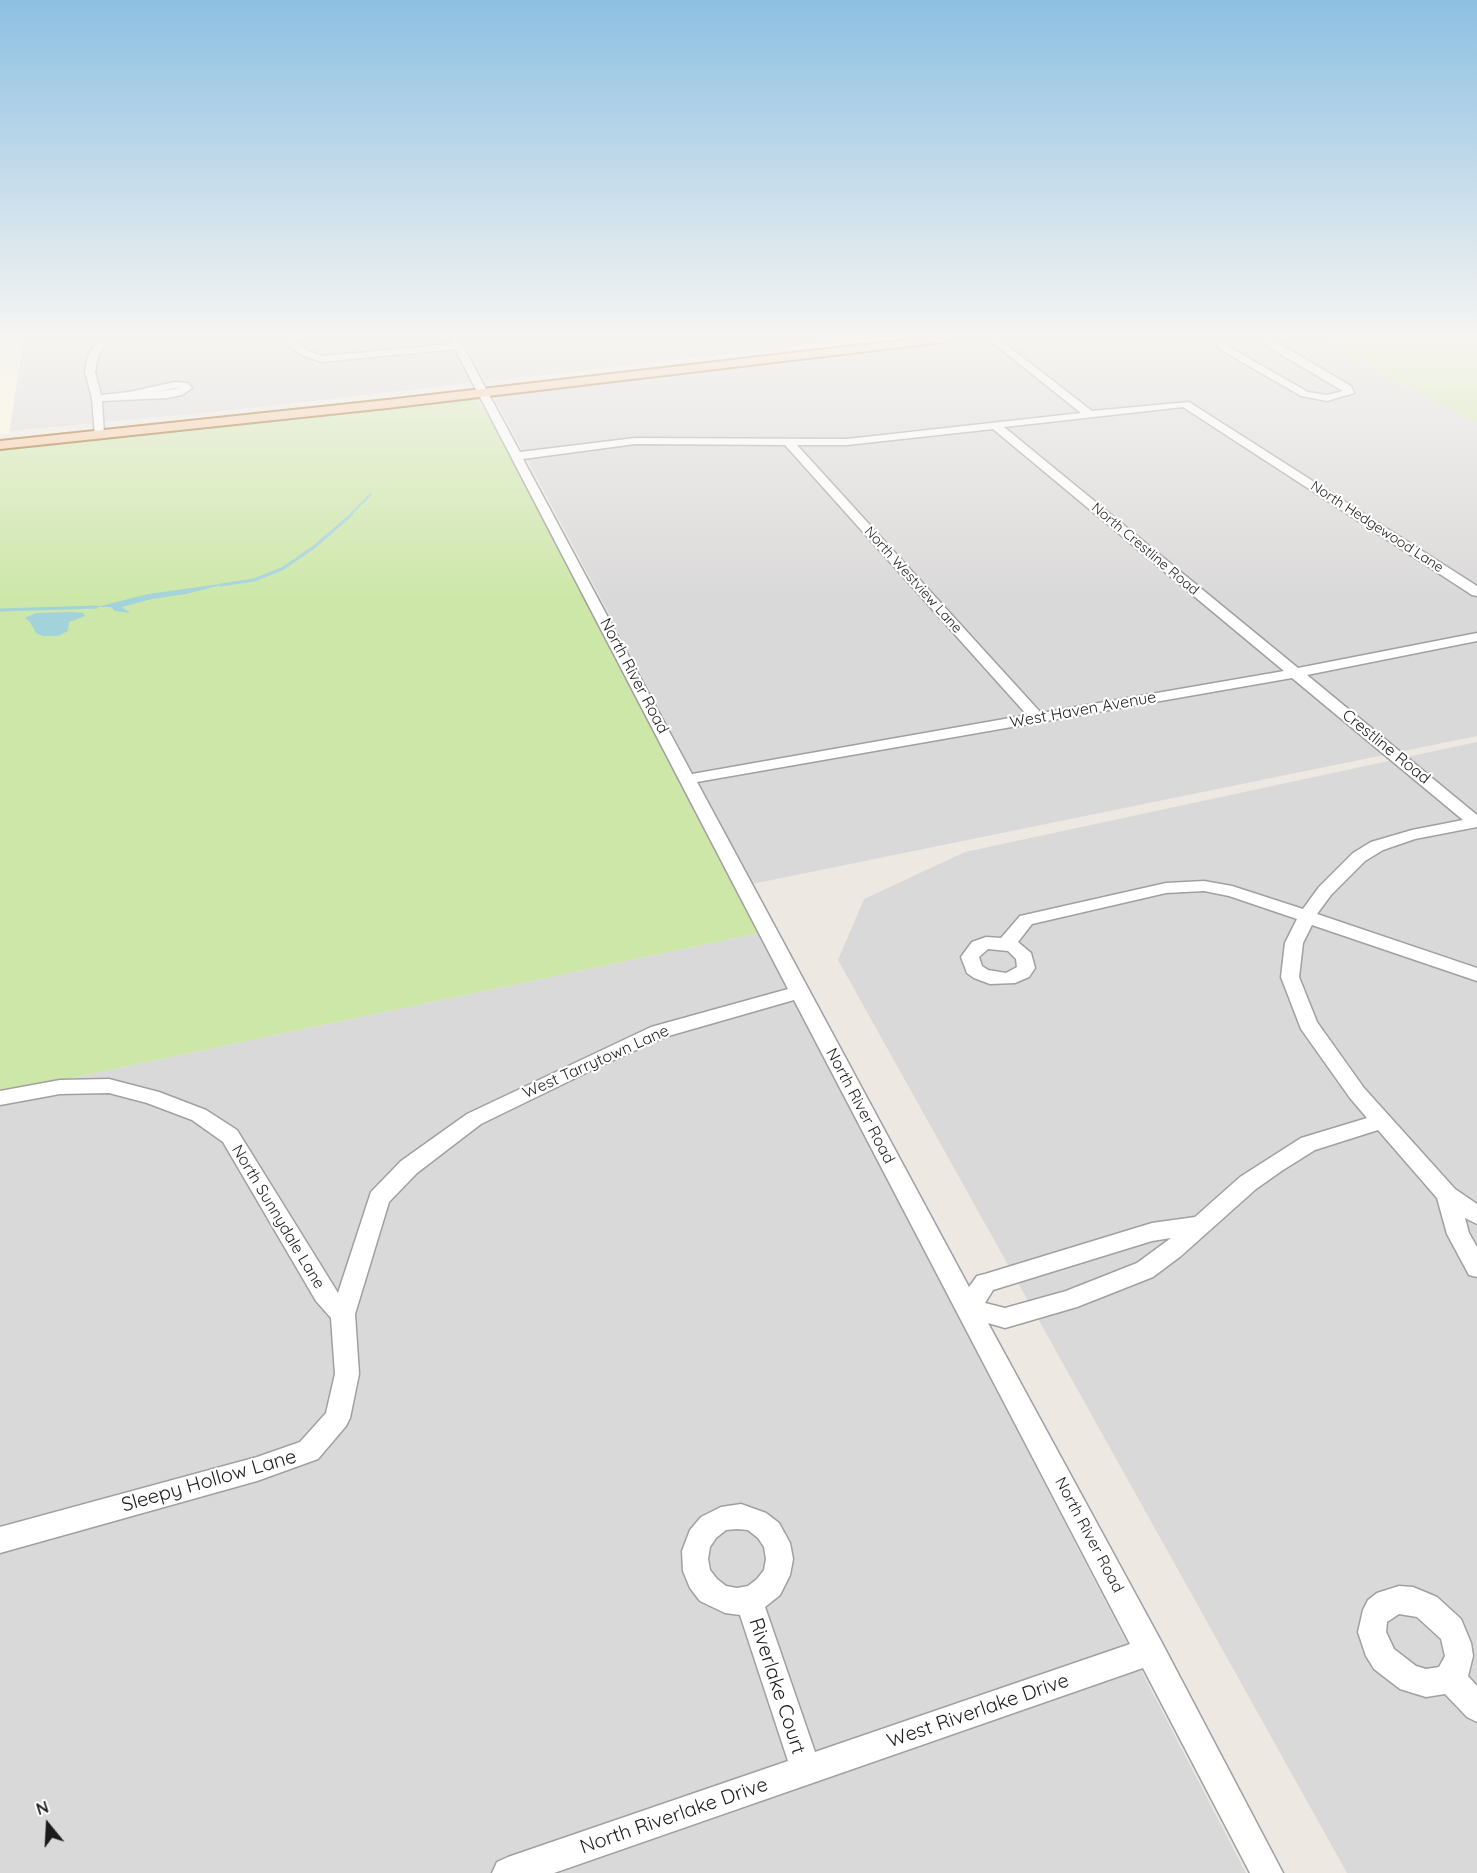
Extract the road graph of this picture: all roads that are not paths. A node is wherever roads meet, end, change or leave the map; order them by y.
1 (100, 426) edge
2 (143, 426) edge
3 (149, 426) edge
4 (501, 426) edge
5 (982, 426) edge
6 (996, 426) edge
7 (1220, 426) edge
8 (100, 431) junction
9 (0, 438) edge
10 (789, 443) junction
11 (0, 446) edge
12 (518, 456) junction
13 (1477, 592) edge
14 (1477, 637) edge
15 (1295, 673) junction
16 (1037, 718) junction
17 (688, 779) junction
18 (1477, 822) edge
19 (1307, 916) junction
20 (1006, 944) dead end
21 (1477, 975) edge
22 (799, 992) junction
23 (0, 1098) edge
24 (1383, 1121) junction
25 (1447, 1195) junction
26 (1477, 1215) edge
27 (1197, 1226) junction
28 (1477, 1268) edge
29 (968, 1308) junction
30 (343, 1314) junction
31 (0, 1540) edge
32 (749, 1600) dead end
33 (1151, 1651) junction
34 (1449, 1677) dead end
35 (1477, 1707) edge
36 (806, 1771) junction
37 (508, 1873) edge
38 (1267, 1873) edge

1 - 8 street
2 - 8 main road
3 - 8 main road
4 - 12 street, North River Road
5 - 10 street
6 - 15 street, North Crestline Road
7 - 13 street, North Hedgewood Lane
8 - 9 main road
8 - 11 main road
10 - 12 street
10 - 16 street, North Westview Lane
12 - 17 street, North River Road
14 - 15 street, West Haven Avenue
15 - 16 street, West Haven Avenue
15 - 18 street, Crestline Road
16 - 17 street, West Haven Avenue
17 - 22 street, North River Road
18 - 19 street
19 - 20 street
19 - 21 street
19 - 24 street
22 - 29 street, North River Road
22 - 30 street, West Tarrytown Lane
23 - 30 street, North Sunnydale Lane
24 - 25 street
24 - 27 street
25 - 26 street
25 - 28 street
27 - 29 street
27 - 29 street
29 - 33 street, North River Road
30 - 31 street, Sleepy Hollow Lane
32 - 36 street, Riverlake Court
33 - 36 street, West Riverlake Drive
33 - 38 street, North River Road
34 - 35 street
36 - 37 street, North Riverlake Drive

